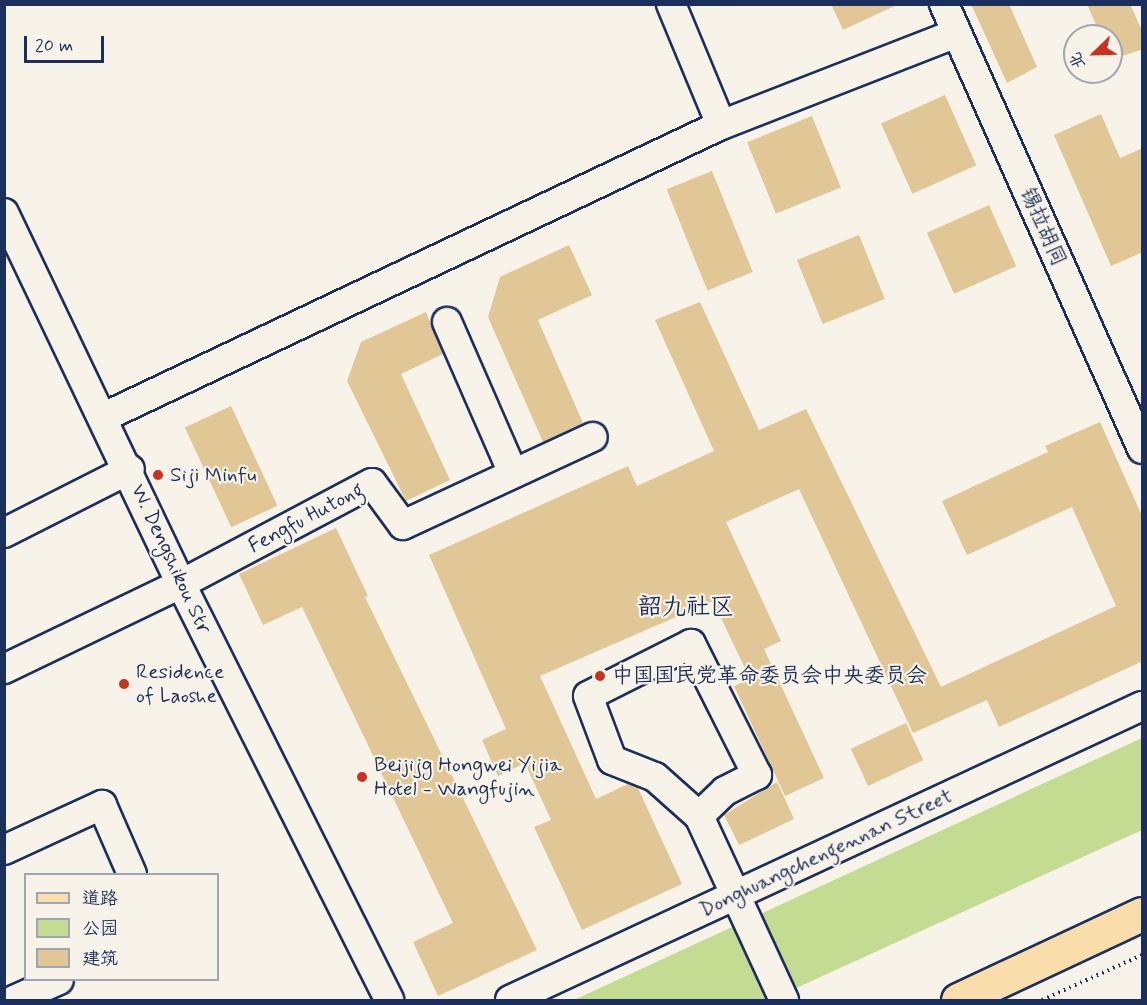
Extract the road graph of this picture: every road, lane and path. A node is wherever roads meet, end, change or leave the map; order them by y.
1 (670, 4) edge
2 (944, 4) edge
3 (957, 33) junction
4 (721, 125) junction
5 (4, 213) edge
6 (447, 322) dead end
7 (104, 417) junction
8 (593, 437) dead end
9 (1143, 449) edge
10 (130, 470) junction
11 (513, 473) junction
12 (4, 533) edge
13 (182, 584) junction
14 (4, 669) edge
15 (1143, 706) edge
16 (699, 816) junction
17 (4, 850) edge
18 (132, 873) edge
19 (735, 896) junction
20 (1143, 914) edge
21 (1143, 955) edge
22 (57, 981) edge
23 (14, 1000) edge
24 (389, 1000) edge
25 (510, 1000) edge
26 (784, 1000) edge
27 (958, 1000) edge
28 (1042, 1000) edge

1 - 4 street
2 - 3 street, 锡拉胡同
3 - 4 street
3 - 9 street, 锡拉胡同
4 - 7 street
5 - 7 street, W. Dengshikou Str
6 - 11 street
7 - 10 street, W. Dengshikou Str
8 - 11 street, Fengfu Hutong
10 - 12 street
10 - 13 street, W. Dengshikou Str
11 - 13 street, Fengfu Hutong
13 - 14 street, Fengfu Hutong
13 - 24 street, W. Dengshikou Str
15 - 19 street, Donghuangchengennan Street
16 - 16 street
16 - 19 street
17 - 18 street
19 - 25 street, Donghuangchengennan Street
19 - 26 street
20 - 27 main road
21 - 28 path
22 - 23 street

